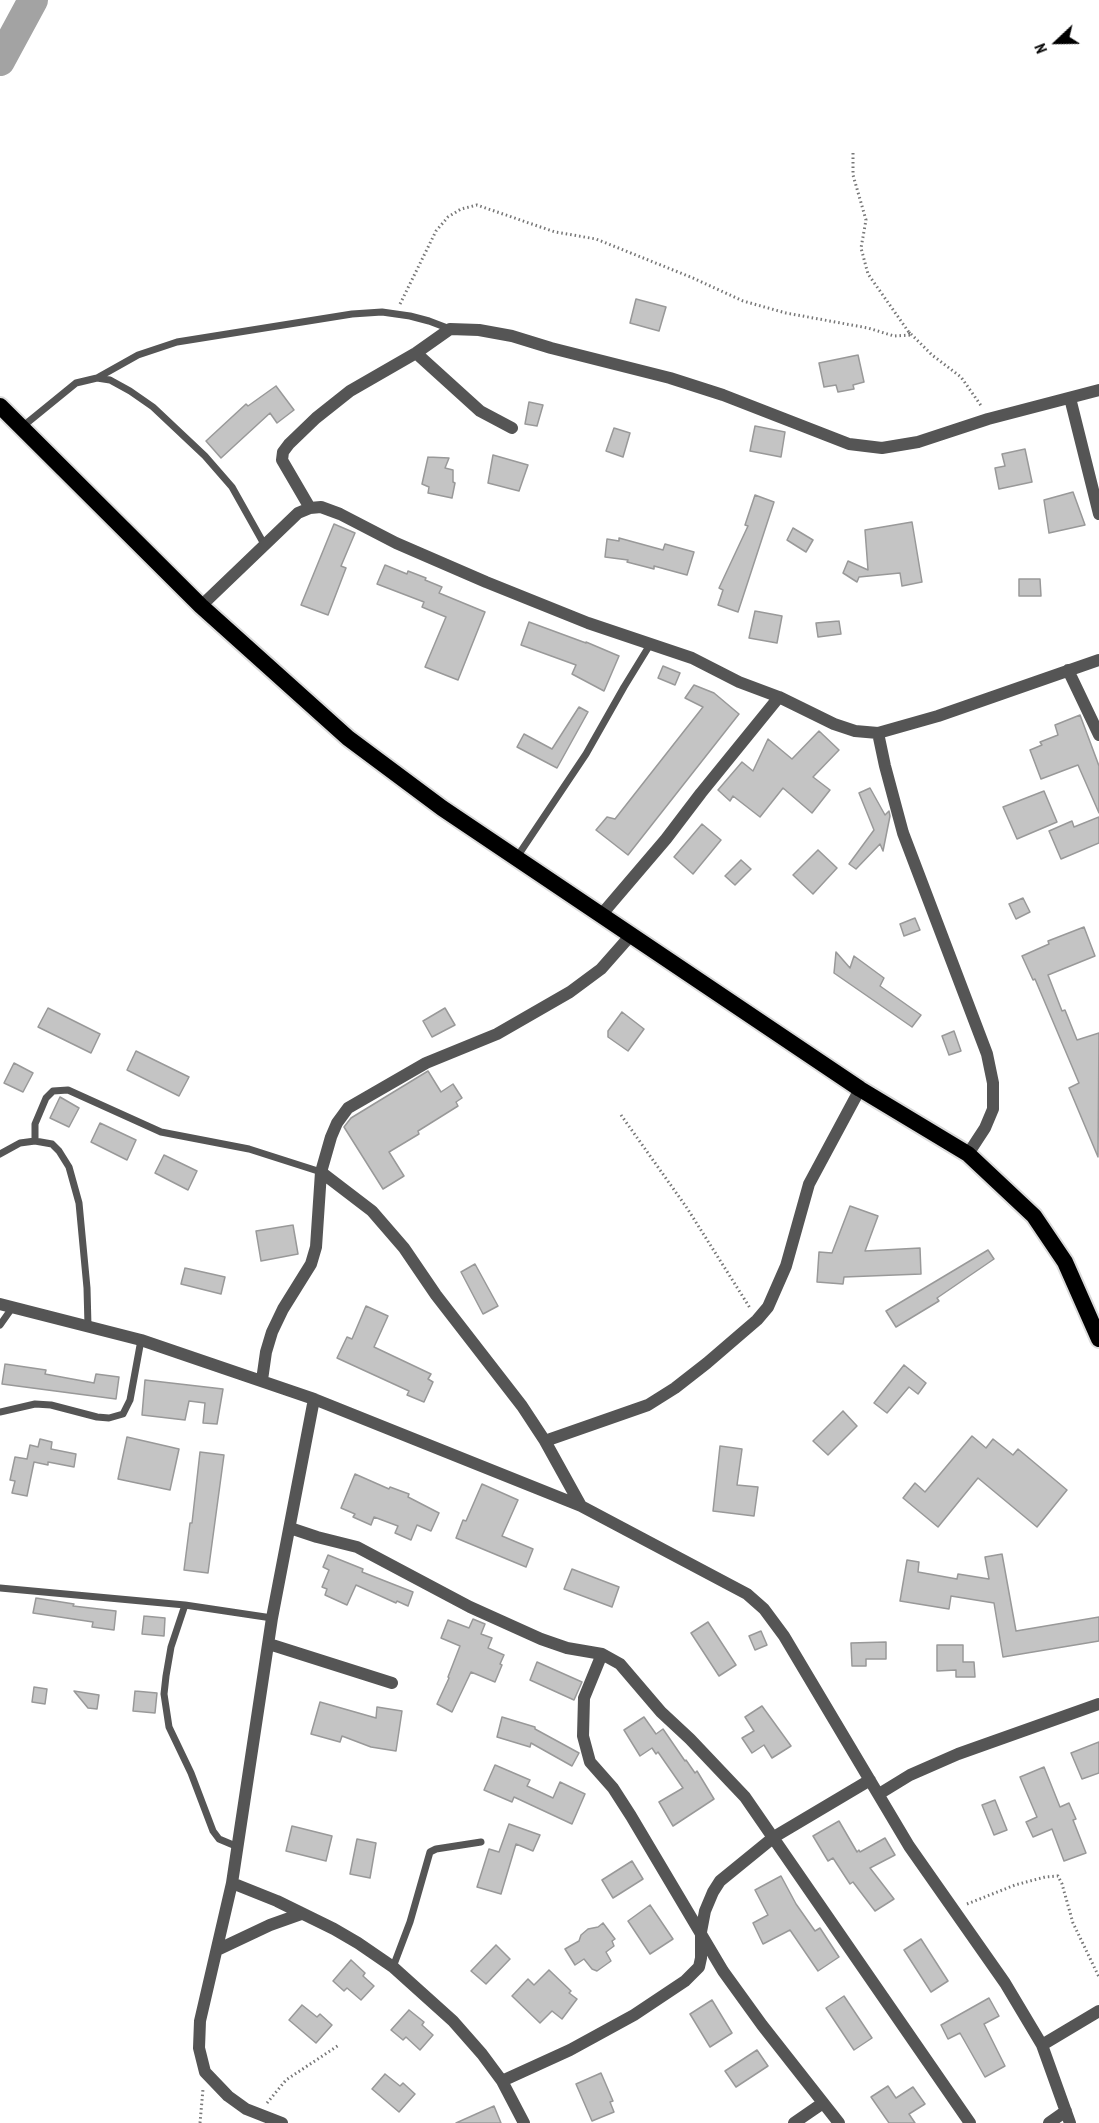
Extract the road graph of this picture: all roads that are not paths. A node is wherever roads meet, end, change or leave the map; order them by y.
1 (450, 329) junction
2 (416, 353) junction
3 (97, 378) junction
4 (1099, 390) edge
5 (1070, 398) junction
6 (0, 406) edge
7 (22, 427) junction
8 (512, 428) dead end
9 (310, 508) junction
10 (1099, 514) edge
11 (264, 544) junction
12 (201, 606) junction
13 (651, 643) junction
14 (1099, 660) edge
15 (1068, 670) junction
16 (778, 698) junction
17 (878, 733) junction
18 (1099, 735) edge
19 (517, 857) junction
20 (602, 914) junction
21 (631, 934) junction
22 (860, 1089) junction
23 (35, 1141) junction
24 (0, 1154) edge
25 (968, 1154) junction
26 (321, 1172) junction
27 (6, 1306) edge
28 (0, 1325) edge
29 (88, 1326) junction
30 (1099, 1339) edge
31 (141, 1340) junction
32 (262, 1380) junction
33 (314, 1399) junction
34 (0, 1412) edge
35 (545, 1441) junction
36 (581, 1506) junction
37 (290, 1528) junction
38 (0, 1588) edge
39 (185, 1605) junction
40 (273, 1618) junction
41 (269, 1644) junction
42 (602, 1654) junction
43 (392, 1683) dead end
44 (1099, 1704) edge
45 (870, 1780) junction
46 (879, 1794) junction
47 (774, 1837) junction
48 (481, 1842) dead end
49 (238, 1847) junction
50 (232, 1883) junction
51 (301, 1914) junction
52 (701, 1932) junction
53 (217, 1950) junction
54 (393, 1967) junction
55 (1099, 2012) edge
56 (1042, 2045) junction
57 (502, 2082) junction
58 (823, 2103) junction
59 (1068, 2117) edge
60 (282, 2123) edge
61 (524, 2123) edge
62 (794, 2123) edge
63 (839, 2123) edge
64 (970, 2123) edge
65 (1048, 2123) edge

1 - 2 street
1 - 3 lane
1 - 5 street
2 - 8 street
2 - 9 street
3 - 7 lane
3 - 11 lane
4 - 5 street
5 - 10 street
6 - 7 highway
7 - 12 highway
9 - 11 street
9 - 13 street
11 - 12 street
12 - 19 highway
13 - 16 street
13 - 19 lane
14 - 15 street
15 - 17 street
15 - 18 street
16 - 17 street
16 - 20 street
17 - 25 street
19 - 20 highway
20 - 21 highway
21 - 22 highway
21 - 26 street
22 - 25 highway
22 - 35 street
23 - 24 lane
23 - 26 lane
23 - 29 lane
25 - 30 highway
26 - 32 street
26 - 35 street
27 - 28 lane
27 - 29 street
29 - 31 street
31 - 32 street
31 - 34 lane
32 - 33 street
33 - 36 street
33 - 37 street
35 - 36 street
36 - 45 street
37 - 40 street
37 - 42 street
38 - 39 lane
39 - 40 lane
39 - 49 lane
40 - 41 street
41 - 43 street
41 - 49 street
42 - 47 street
42 - 52 street
44 - 46 street
45 - 46 street
45 - 47 street
46 - 56 street
47 - 52 street
47 - 64 street
48 - 54 lane
49 - 50 street
50 - 51 street
50 - 53 street
51 - 53 street
51 - 54 street
52 - 57 street
52 - 58 street
53 - 60 street
54 - 57 street
55 - 56 street
56 - 59 street
57 - 61 street
58 - 62 street
58 - 63 street
59 - 65 street

